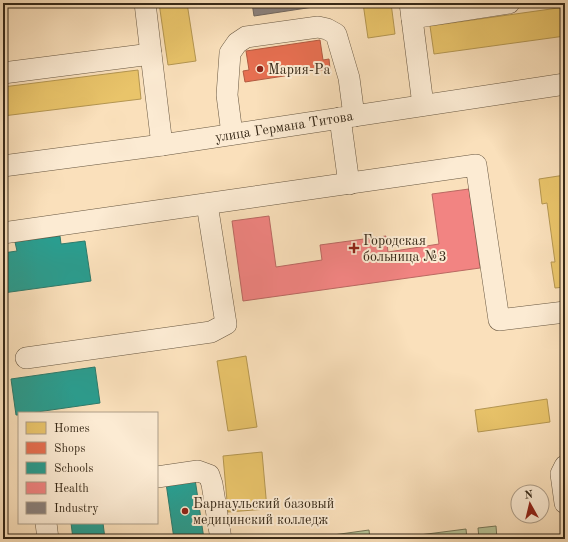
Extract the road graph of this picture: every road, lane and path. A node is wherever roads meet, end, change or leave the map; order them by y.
1 (146, 3) edge
2 (509, 3) edge
3 (411, 10) edge
4 (151, 54) junction
5 (3, 73) edge
6 (565, 84) edge
7 (423, 105) junction
8 (347, 117) junction
9 (232, 134) junction
10 (162, 145) junction
11 (3, 166) edge
12 (349, 184) junction
13 (207, 204) junction
14 (3, 234) edge
15 (565, 312) edge
16 (26, 358) dead end
17 (565, 466) edge
18 (158, 477) edge
19 (565, 503) edge
20 (46, 524) edge
21 (48, 539) edge
22 (221, 539) edge

1 - 4 street
2 - 3 street
3 - 7 street
4 - 5 street
4 - 10 street
6 - 7 street, улица Германа Титова
7 - 8 street, улица Германа Титова
8 - 9 street, улица Германа Титова
8 - 9 street
8 - 12 street
9 - 10 street, улица Германа Титова
10 - 11 street, улица Германа Титова
12 - 13 street
12 - 15 street
13 - 14 street
13 - 16 street
17 - 19 street
18 - 22 street
20 - 21 street

